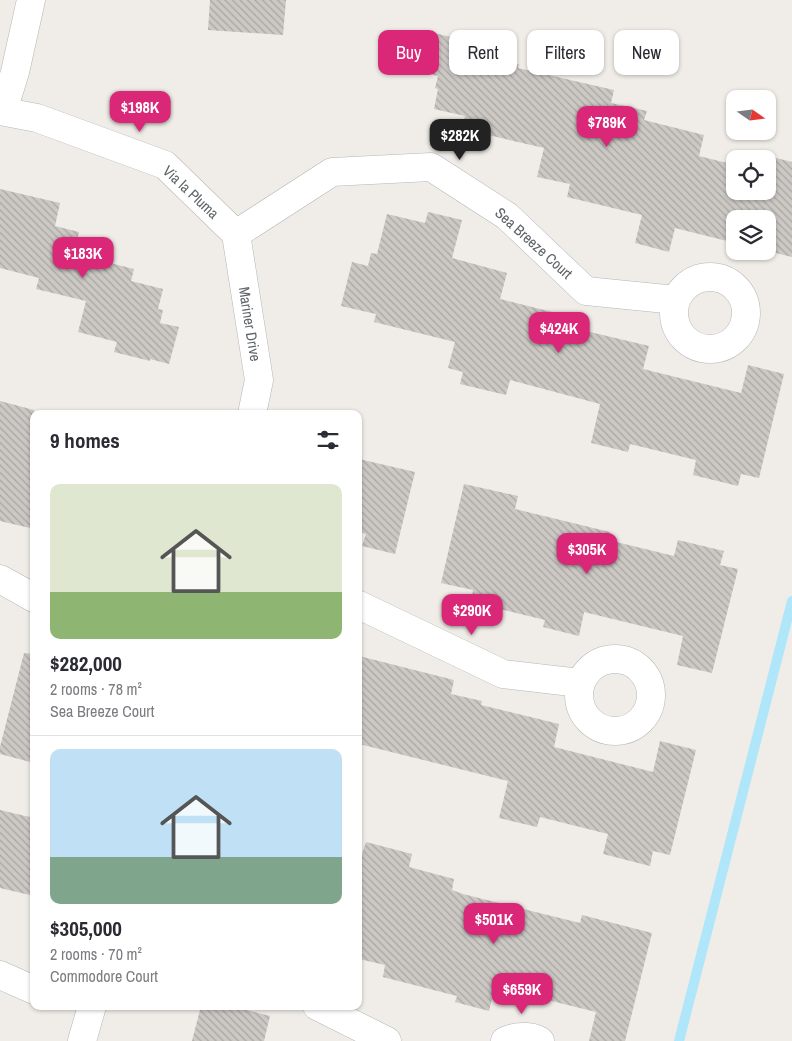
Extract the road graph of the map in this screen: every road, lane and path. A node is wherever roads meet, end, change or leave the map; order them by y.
1 (31, 0) edge
2 (1, 111) edge
3 (236, 234) junction
4 (676, 300) dead end
5 (253, 410) edge
6 (0, 579) edge
7 (30, 596) edge
8 (362, 606) edge
9 (580, 683) dead end
10 (0, 975) edge
11 (30, 988) edge
12 (84, 1010) edge
13 (325, 1010) edge
14 (82, 1041) edge
15 (387, 1041) edge
16 (505, 1041) edge
17 (540, 1041) edge

1 - 2 street
2 - 3 street, Via la Pluma
3 - 4 street, Sea Breeze Court
3 - 5 street, Mariner Drive
6 - 7 street
8 - 9 street
10 - 11 street
12 - 14 street
13 - 15 street
16 - 17 street

